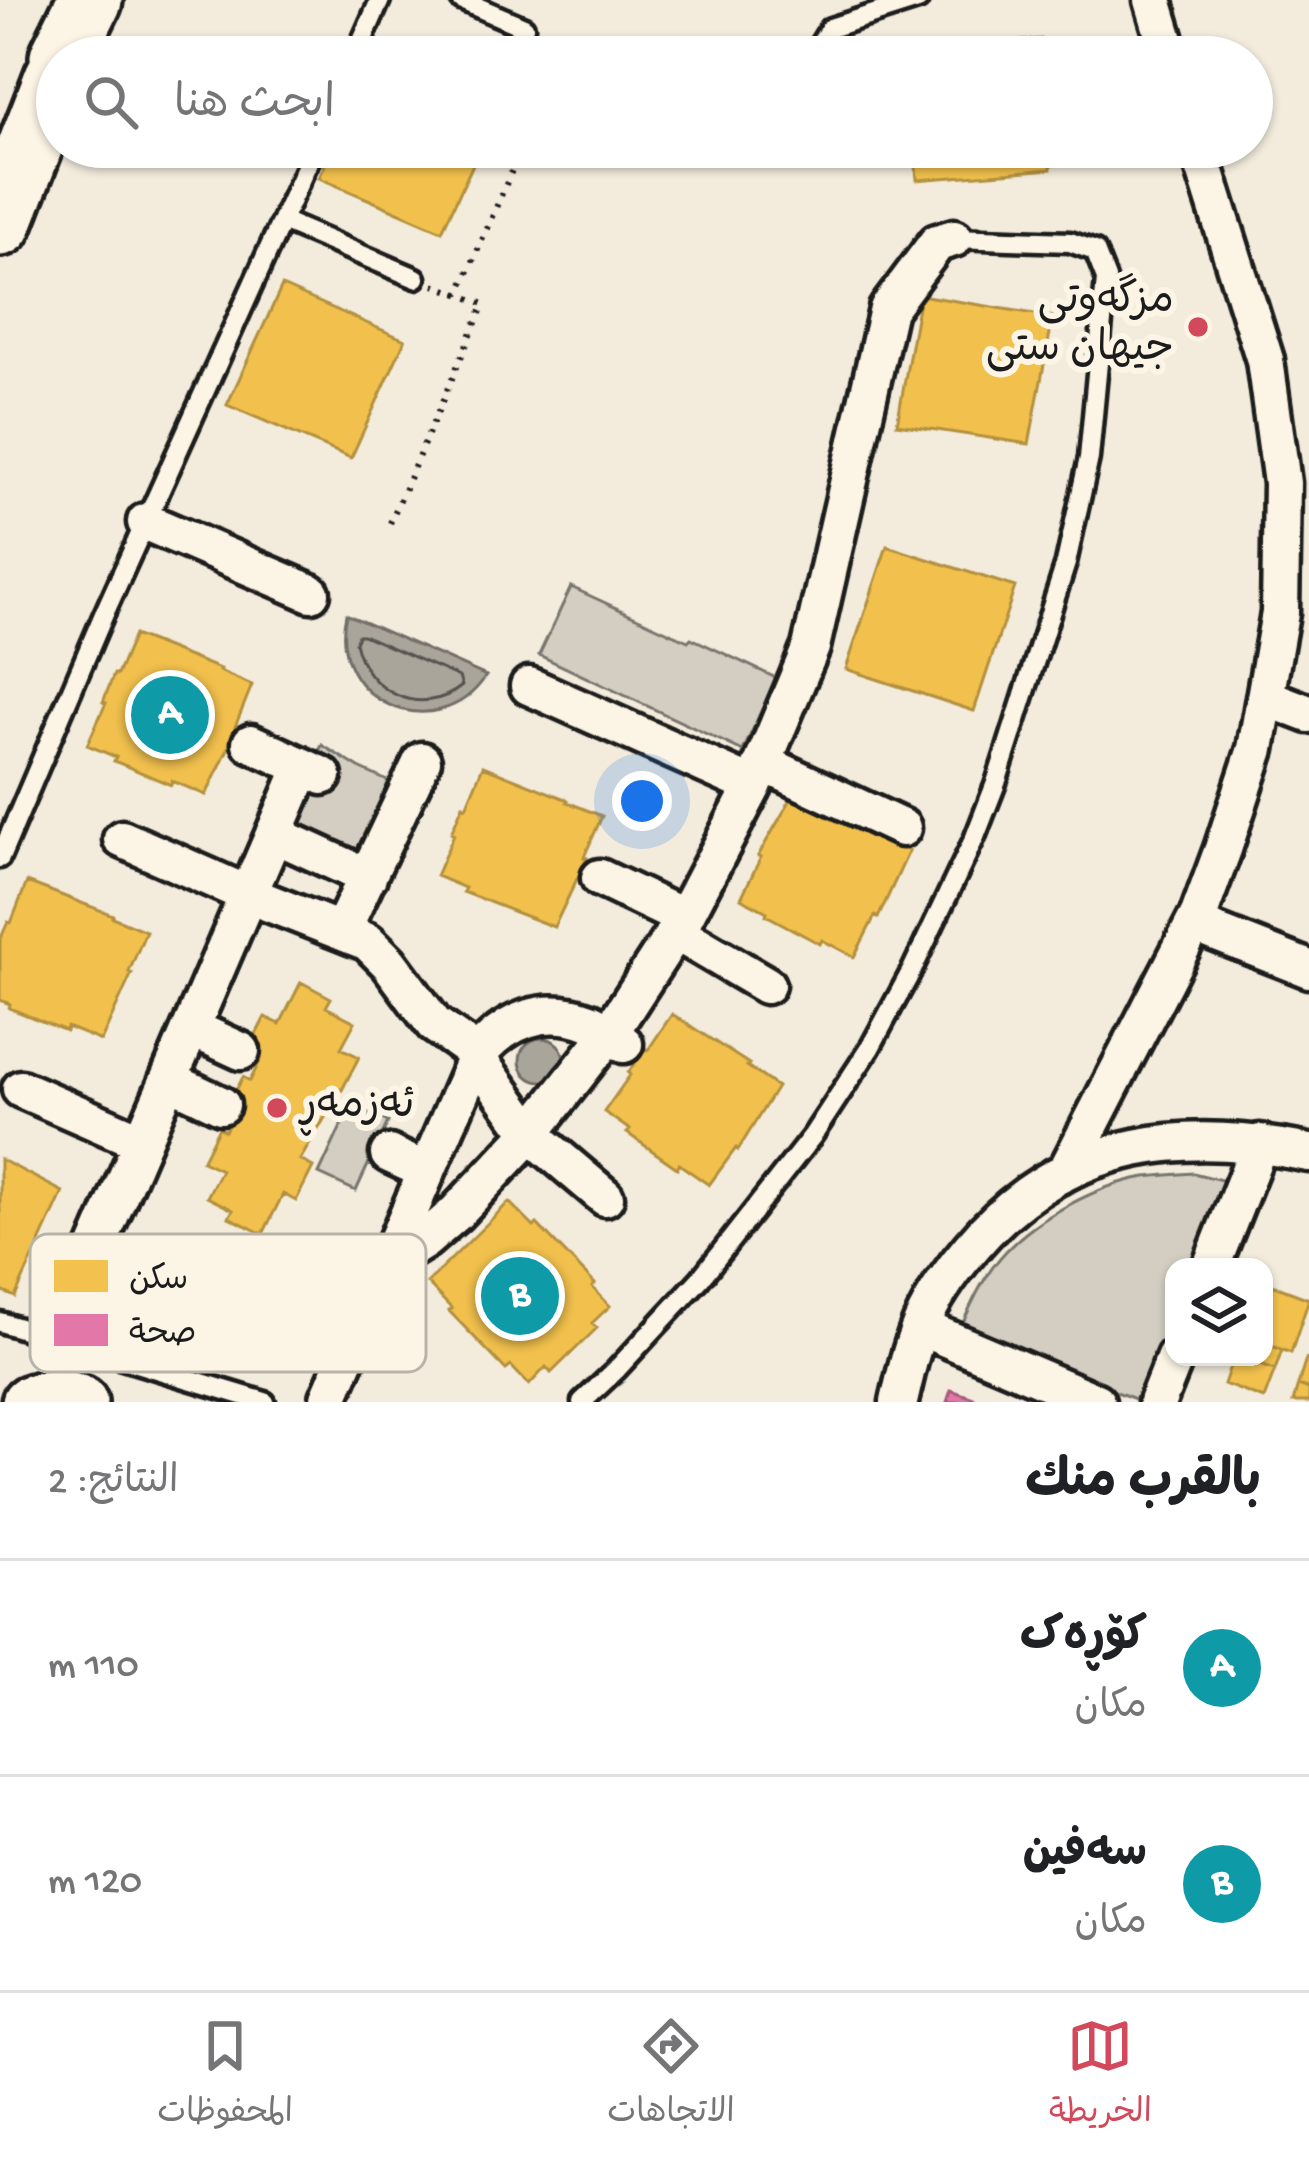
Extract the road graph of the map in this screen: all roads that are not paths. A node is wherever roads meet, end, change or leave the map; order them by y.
1 (380, 0) edge
2 (461, 0) edge
3 (918, 0) edge
4 (1153, 0) edge
5 (524, 27) road end
6 (364, 36) edge
7 (825, 36) edge
8 (1164, 36) edge
9 (36, 111) edge
10 (36, 130) edge
11 (306, 168) edge
12 (1205, 168) edge
13 (0, 184) edge
14 (282, 221) junction
15 (0, 224) edge
16 (954, 238) joint
17 (416, 278) dead end
18 (1293, 458) edge
19 (146, 522) junction
20 (311, 592) dead end
21 (529, 686) dead end
22 (1265, 697) junction
23 (1309, 714) edge
24 (251, 743) dead end
25 (422, 760) dead end
26 (758, 774) junction
27 (902, 828) dead end
28 (274, 834) junction
29 (122, 839) dead end
30 (0, 858) edge
31 (368, 877) junction
32 (600, 878) dead end
33 (249, 895) junction
34 (1194, 924) junction
35 (680, 925) junction
36 (342, 931) junction
37 (1309, 969) edge
38 (766, 985) dead end
39 (191, 1028) junction
40 (616, 1039) junction
41 (241, 1051) dead end
42 (476, 1057) junction
43 (169, 1080) junction
44 (21, 1089) dead end
45 (221, 1105) dead end
46 (531, 1133) junction
47 (142, 1142) junction
48 (1260, 1143) junction
49 (1309, 1153) edge
50 (389, 1154) dead end
51 (1067, 1170) junction
52 (426, 1171) junction
53 (605, 1197) dead end
54 (102, 1234) edge
55 (398, 1234) edge
56 (426, 1240) edge
57 (1215, 1258) edge
58 (0, 1322) edge
59 (920, 1327) junction
60 (30, 1331) edge
61 (1171, 1366) edge
62 (166, 1372) edge
63 (340, 1372) edge
64 (329, 1398) dead end
65 (28, 1402) edge
66 (81, 1402) edge
67 (266, 1402) edge
68 (582, 1402) edge
69 (898, 1402) edge
70 (1096, 1402) edge
71 (1157, 1402) edge

1 - 6 lane
2 - 5 lane
3 - 7 lane
4 - 8 street
9 - 13 highway
10 - 15 highway
11 - 14 lane
12 - 18 street
14 - 17 lane
14 - 19 lane
16 - 26 street
16 - 68 lane
18 - 22 street
19 - 20 street
19 - 30 lane
21 - 26 street
22 - 23 street
22 - 34 street
24 - 28 street
25 - 31 street
26 - 27 street
26 - 35 street
28 - 31 street
28 - 33 street
29 - 33 street
31 - 36 street
32 - 35 street
33 - 36 street
33 - 39 street
34 - 37 street
34 - 51 street
35 - 38 street
35 - 40 street
36 - 42 street
39 - 41 street
39 - 43 street
40 - 42 street
40 - 46 street
42 - 46 street
42 - 52 street
43 - 45 street
43 - 47 street
44 - 47 street
46 - 53 street
46 - 56 street
47 - 54 street
48 - 49 street
48 - 51 street
48 - 57 street
50 - 52 street
51 - 59 street
52 - 55 street
58 - 60 lane
59 - 69 street
59 - 70 street
61 - 71 street
62 - 67 lane
63 - 64 street
65 - 66 main road

